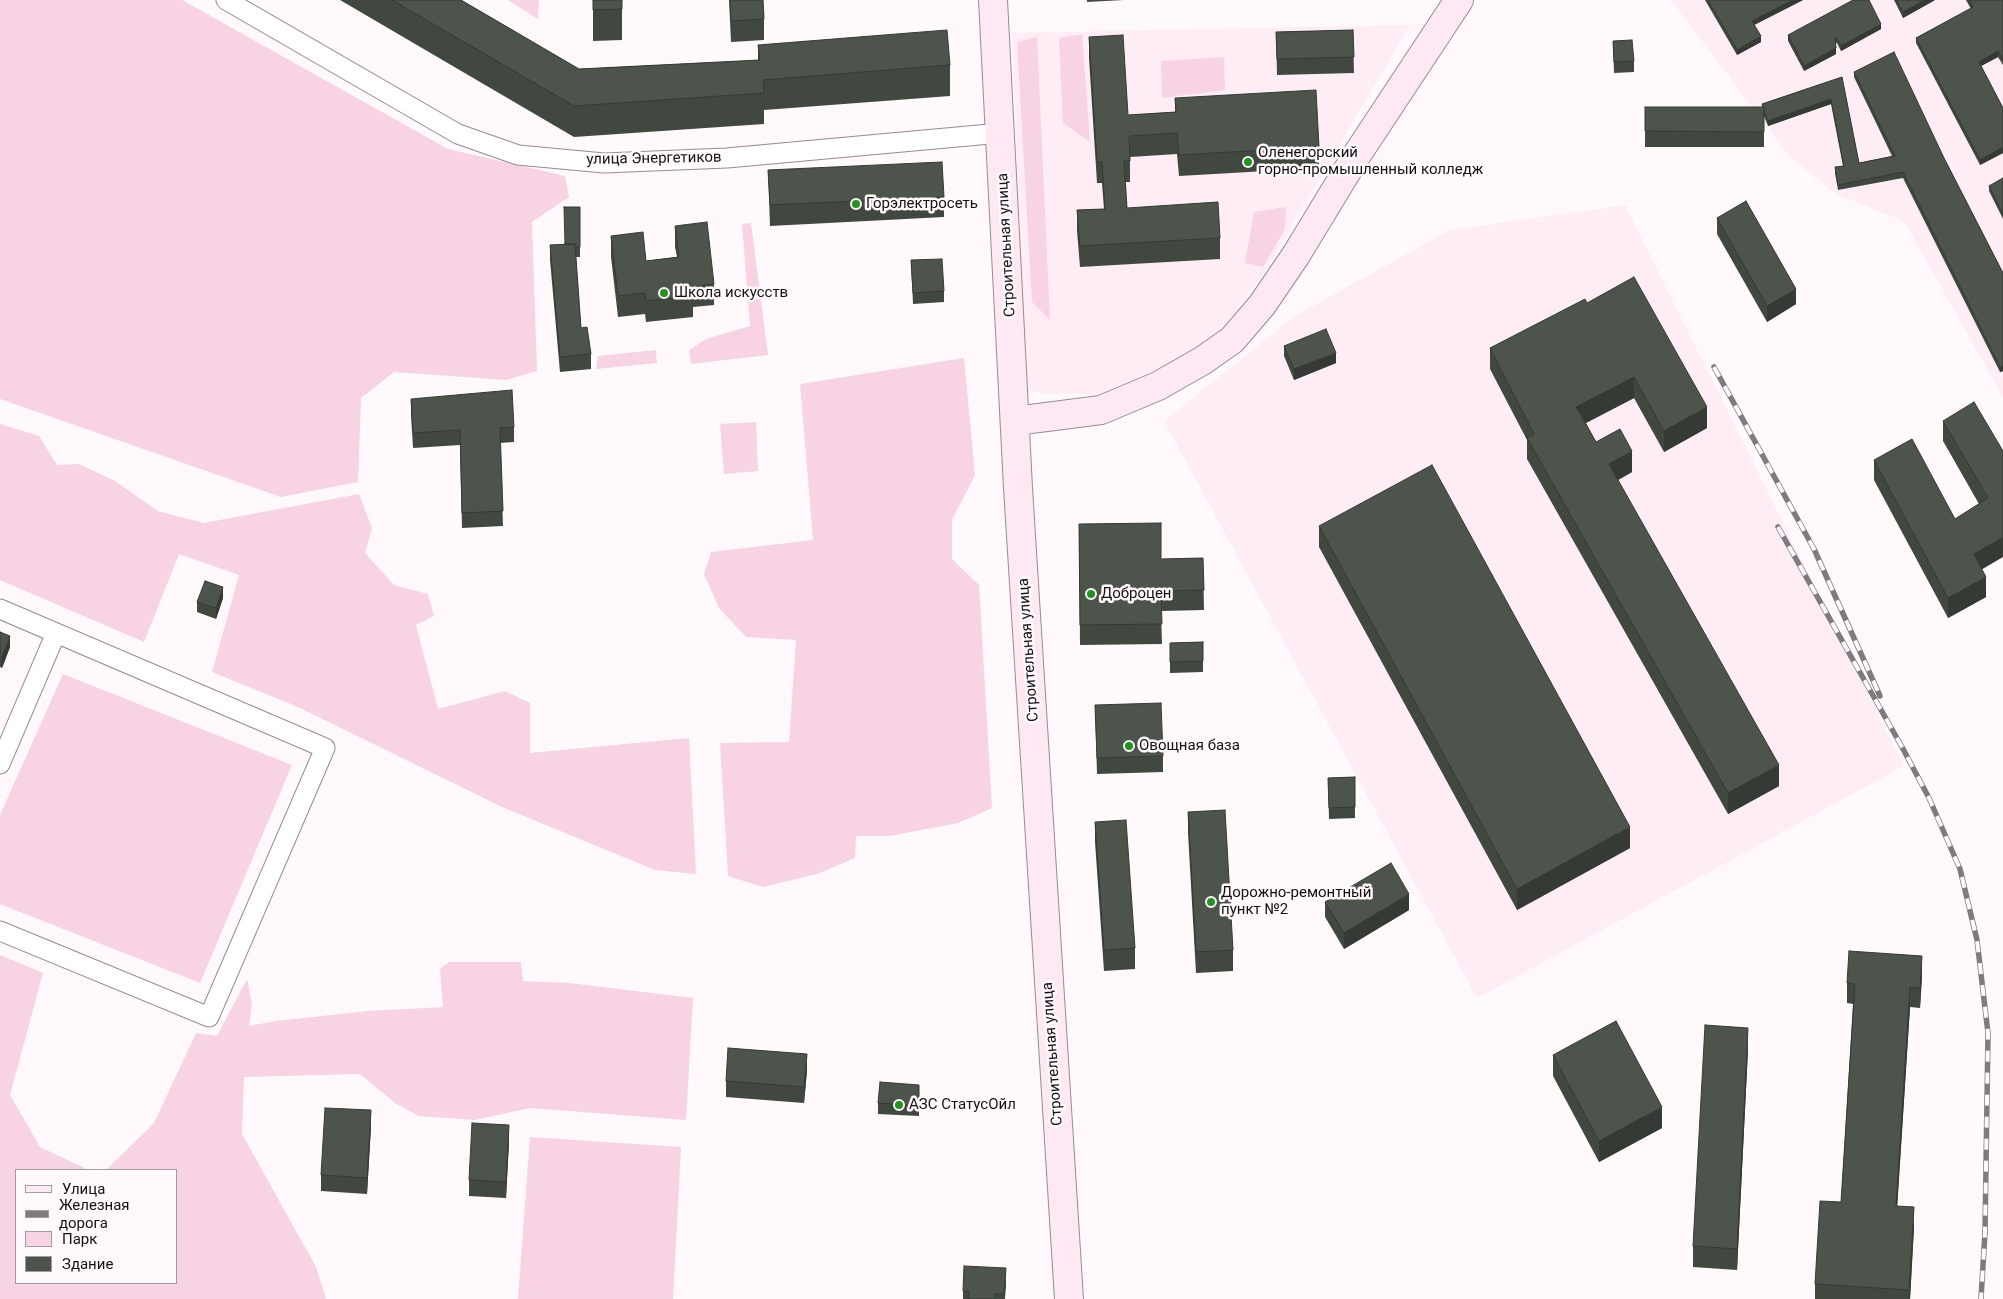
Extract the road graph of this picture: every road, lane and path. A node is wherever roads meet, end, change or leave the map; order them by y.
1 (226, 0) edge
2 (993, 0) edge
3 (1459, 0) edge
4 (1001, 134) junction
5 (1015, 421) junction
6 (0, 609) edge
7 (56, 633) junction
8 (0, 764) edge
9 (0, 931) edge
10 (1069, 1299) edge

1 - 4 street, улица Энергетиков
2 - 4 street, Строительная улица
3 - 5 street
4 - 5 street, Строительная улица
5 - 10 street, Строительная улица
6 - 7 street
7 - 8 street
7 - 9 street

